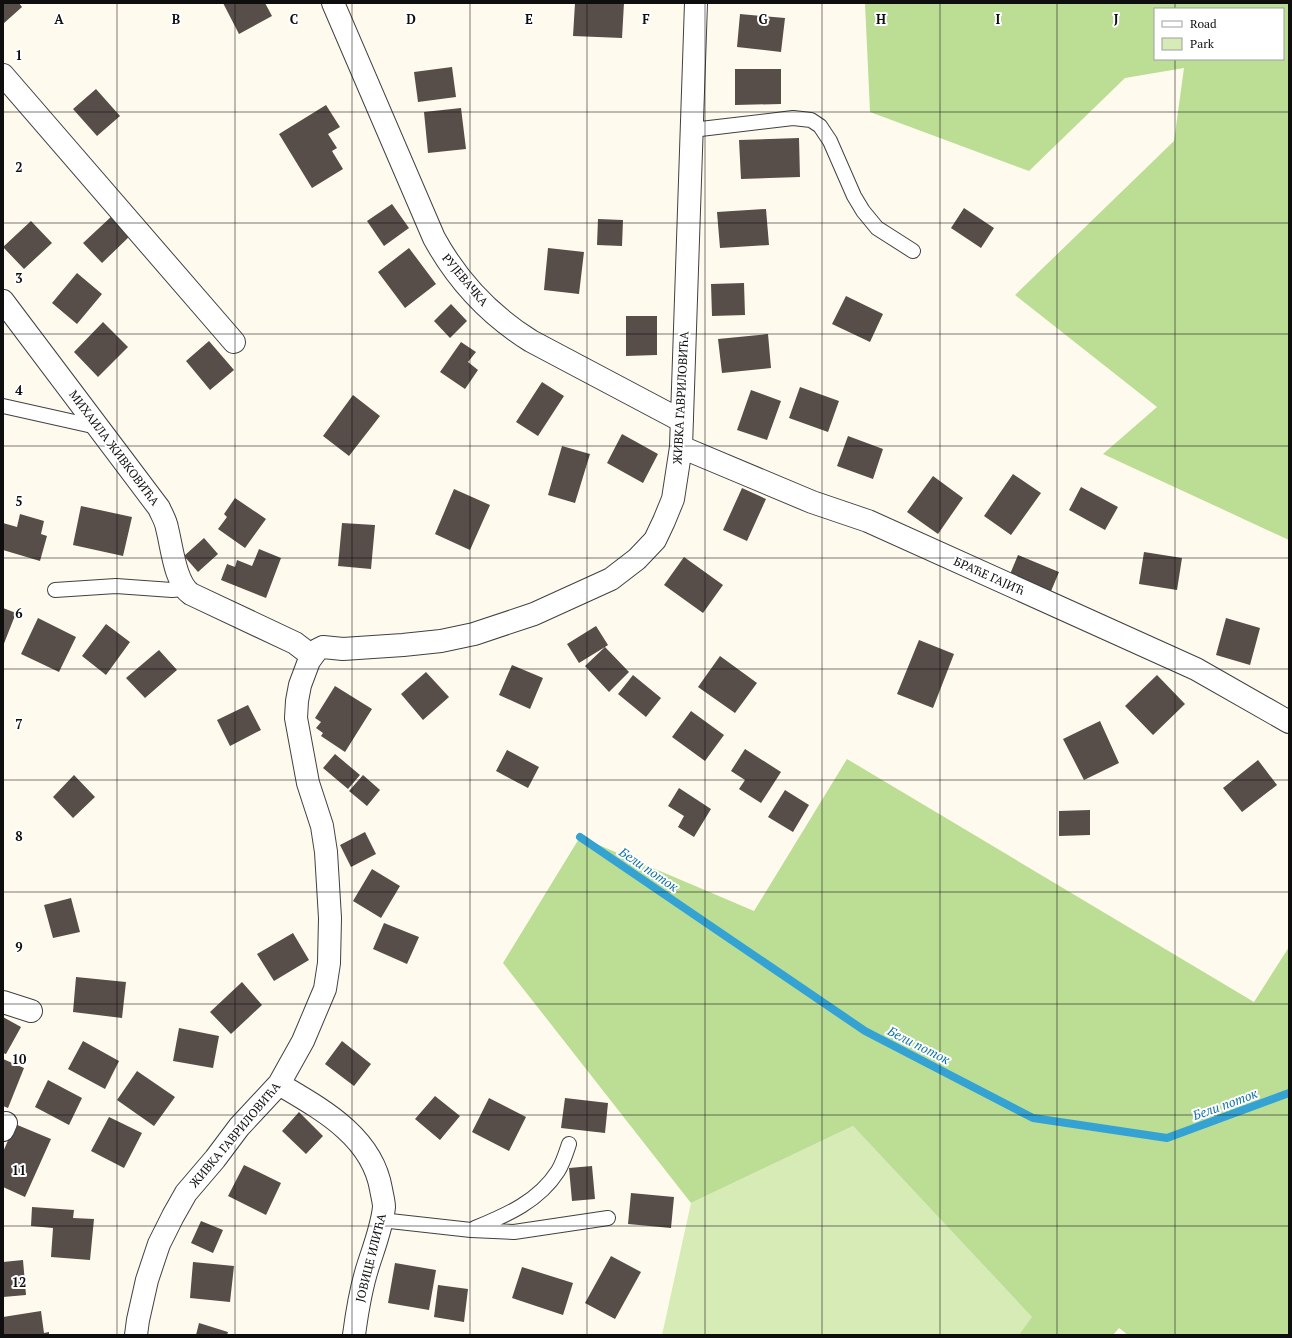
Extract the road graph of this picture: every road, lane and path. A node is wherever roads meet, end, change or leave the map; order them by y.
1 (332, 3) edge
2 (696, 3) edge
3 (3, 75) edge
4 (692, 130) junction
5 (913, 251) dead end
6 (3, 301) edge
7 (234, 342) dead end
8 (3, 406) edge
9 (682, 421) junction
10 (97, 427) junction
11 (681, 447) junction
12 (185, 589) junction
13 (55, 590) dead end
14 (312, 656) junction
15 (1289, 722) edge
16 (3, 1002) edge
17 (31, 1012) dead end
18 (279, 1084) junction
19 (569, 1144) dead end
20 (608, 1218) dead end
21 (381, 1220) junction
22 (471, 1230) junction
23 (136, 1335) edge
24 (354, 1335) edge

1 - 9 street, РУЈЕВАЧКА
2 - 4 street, ЖИВКА ГАВРИЛОВИЋА
3 - 7 street
4 - 5 lane
4 - 9 street, ЖИВКА ГАВРИЛОВИЋА
6 - 10 street, МИХАИЛА ЖИВКОВИЋА
8 - 10 lane
9 - 11 street, ЖИВКА ГАВРИЛОВИЋА
10 - 12 street, МИХАИЛА ЖИВКОВИЋА
11 - 14 street, ЖИВКА ГАВРИЛОВИЋА
11 - 15 street, БРАЋЕ ГАЈИЋ
12 - 13 lane
12 - 14 street
14 - 18 street, ЖИВКА ГАВРИЛОВИЋА
16 - 17 street
18 - 21 street, ЈОВИЦЕ ИЛИЋА
18 - 23 street, ЖИВКА ГАВРИЛОВИЋА
19 - 22 lane
20 - 22 lane
21 - 22 lane
21 - 24 street, ЈОВИЦЕ ИЛИЋА

